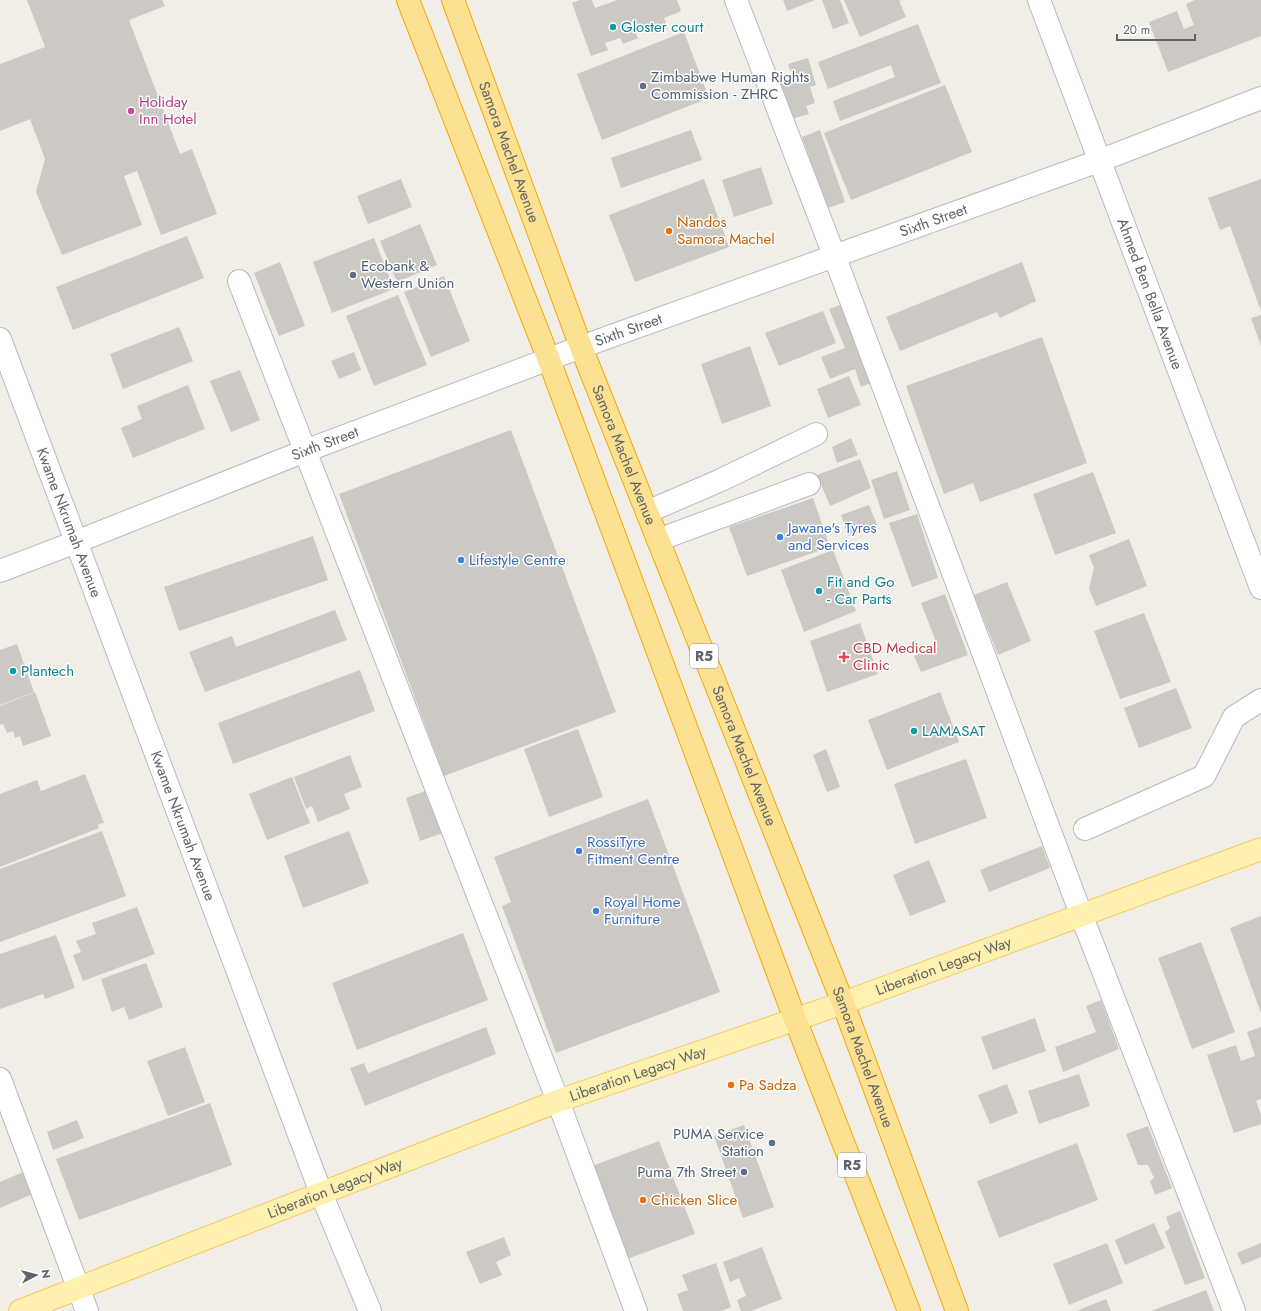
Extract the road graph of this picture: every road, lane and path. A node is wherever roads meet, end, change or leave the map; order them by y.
1 (408, 0) edge
2 (453, 0) edge
3 (736, 0) edge
4 (1039, 0) edge
5 (1261, 98) edge
6 (1099, 161) junction
7 (834, 256) junction
8 (239, 281) dead end
9 (0, 339) edge
10 (581, 347) junction
11 (549, 360) junction
12 (816, 434) dead end
13 (305, 451) junction
14 (809, 484) dead end
15 (647, 512) junction
16 (658, 540) junction
17 (76, 542) junction
18 (0, 571) edge
19 (1261, 588) edge
20 (1261, 700) edge
21 (1086, 829) dead end
22 (1261, 849) edge
23 (1081, 914) junction
24 (842, 1003) junction
25 (795, 1019) junction
26 (0, 1079) edge
27 (558, 1101) junction
28 (321, 1193) junction
29 (78, 1289) junction
30 (20, 1311) edge
31 (87, 1311) edge
32 (370, 1311) edge
33 (636, 1311) edge
34 (909, 1311) edge
35 (957, 1311) edge
36 (1234, 1311) edge

1 - 11 highway, R5
2 - 10 highway, Samora Machel Avenue / R5
3 - 7 street
4 - 6 street, Ahmed Ben Bella Avenue
5 - 6 street, Sixth Street
6 - 7 street, Sixth Street
6 - 19 street, Ahmed Ben Bella Avenue
7 - 10 street, Sixth Street
7 - 23 street
8 - 13 street
9 - 17 street, Kwame Nkrumah Avenue
10 - 11 street, Sixth Street
10 - 15 highway, Samora Machel Avenue / R5
11 - 13 street, Sixth Street
11 - 25 highway, R5
12 - 15 street
13 - 17 street, Sixth Street
13 - 27 street
14 - 16 street
15 - 16 highway, Samora Machel Avenue / R5
16 - 24 highway, Samora Machel Avenue / R5
17 - 18 street, Sixth Street
17 - 28 street, Kwame Nkrumah Avenue
20 - 21 street
22 - 23 main road, Liberation Legacy Way
23 - 24 main road, Liberation Legacy Way
23 - 36 street
24 - 25 main road, Liberation Legacy Way
24 - 35 highway, Samora Machel Avenue / R5
25 - 27 main road, Liberation Legacy Way
25 - 34 highway, R5
26 - 29 street
27 - 28 main road, Liberation Legacy Way
27 - 33 street
28 - 29 main road, Liberation Legacy Way
28 - 32 street, Kwame Nkrumah Avenue
29 - 30 main road, Liberation Legacy Way
29 - 31 street

